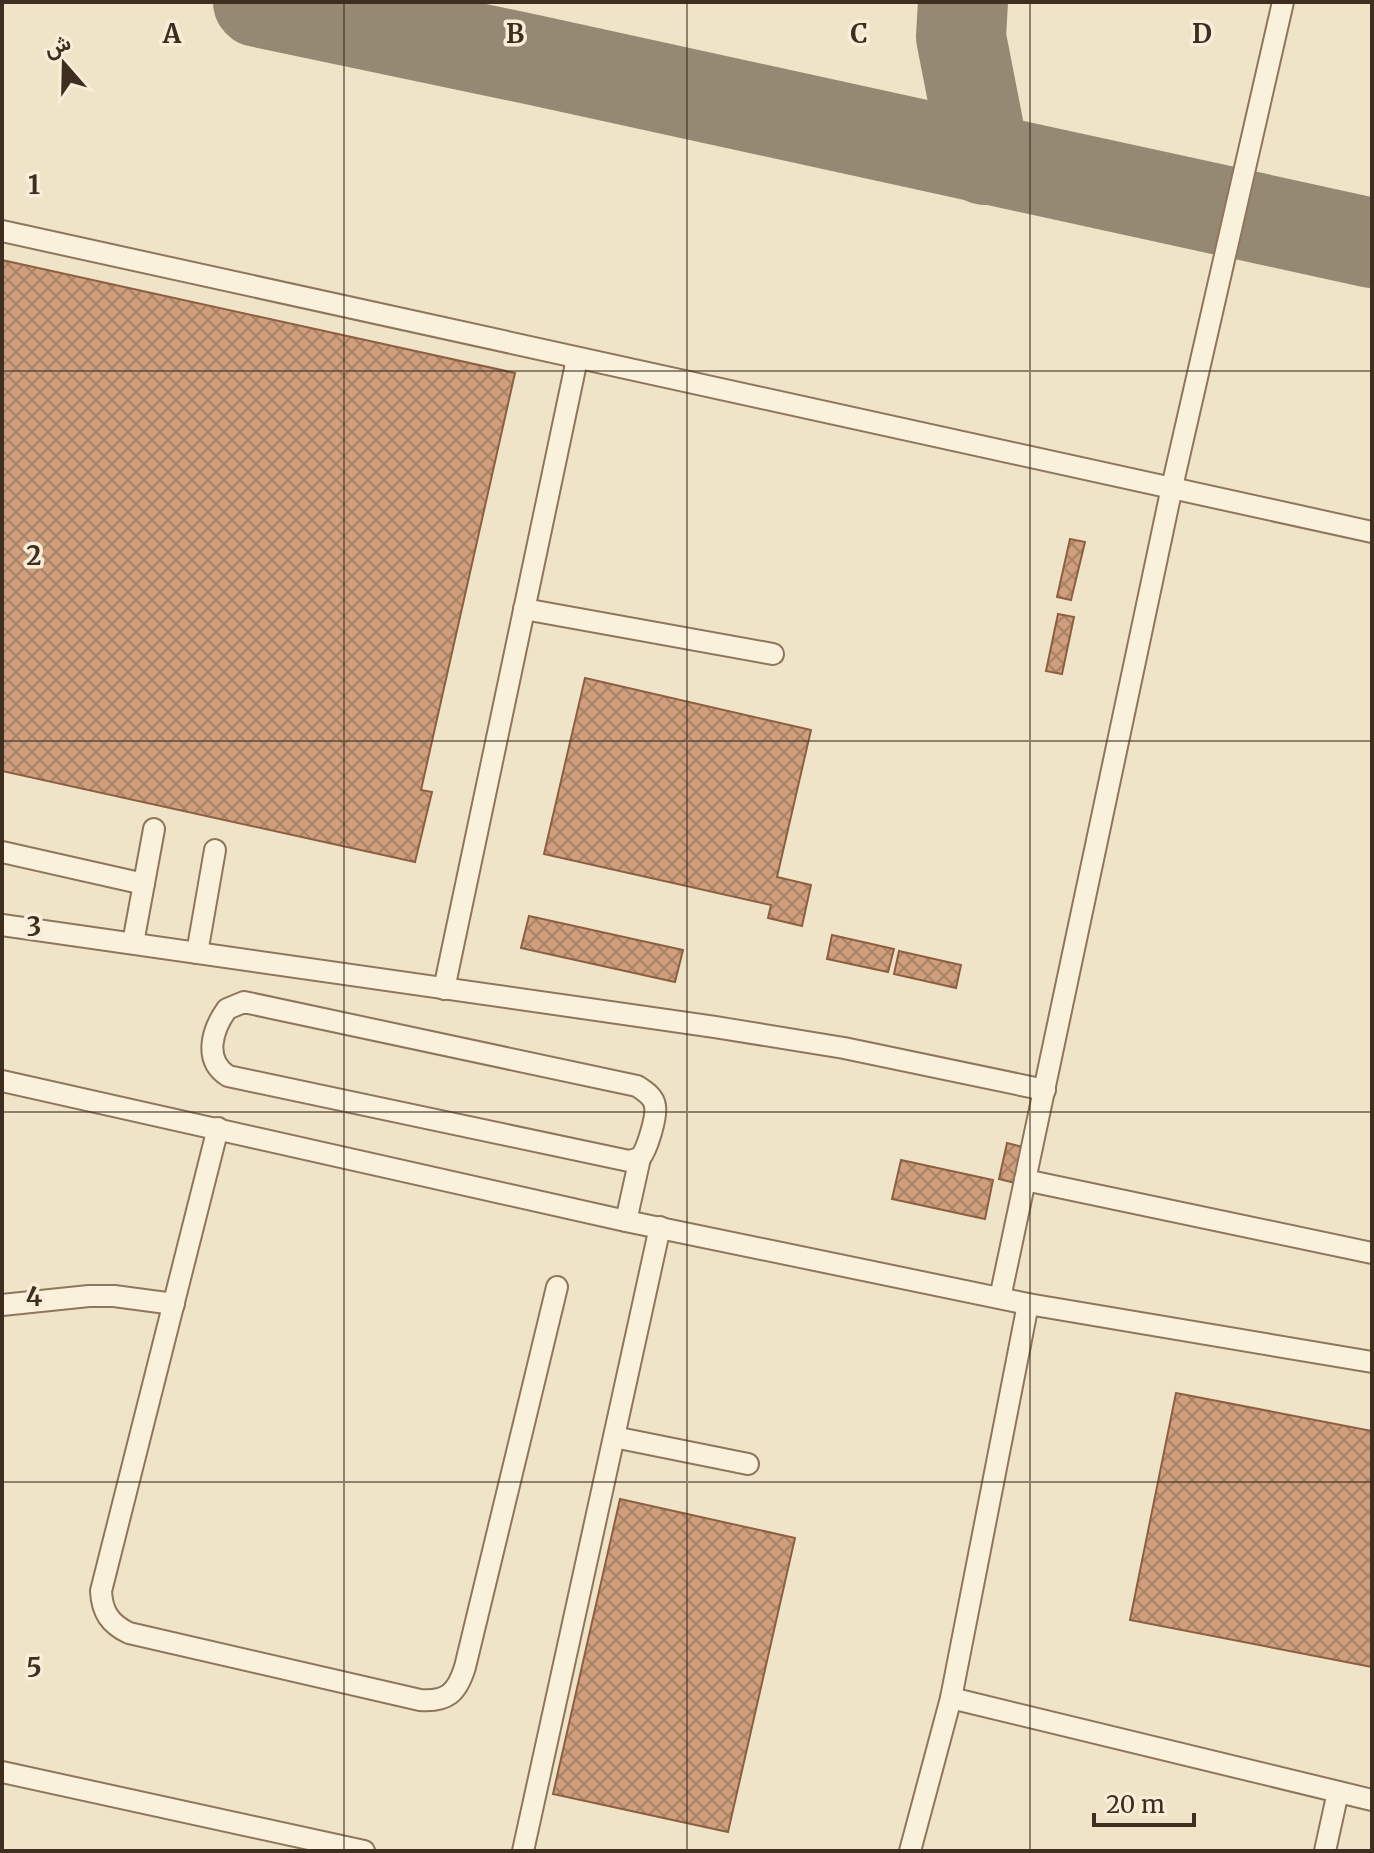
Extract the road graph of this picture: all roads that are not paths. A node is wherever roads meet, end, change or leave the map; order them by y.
1 (1283, 2) edge
2 (2, 231) edge
3 (577, 359) junction
4 (1172, 487) junction
5 (1372, 532) edge
6 (524, 609) junction
7 (773, 654) dead end
8 (154, 829) dead end
9 (215, 850) dead end
10 (2, 852) edge
11 (144, 884) junction
12 (2, 925) edge
13 (133, 943) junction
14 (197, 953) junction
15 (444, 989) junction
16 (2, 1081) edge
17 (1045, 1090) junction
18 (218, 1128) junction
19 (640, 1158) junction
20 (1025, 1180) junction
21 (626, 1221) junction
22 (660, 1227) junction
23 (1372, 1253) edge
24 (557, 1287) dead end
25 (1000, 1298) junction
26 (174, 1304) junction
27 (1028, 1304) junction
28 (2, 1305) edge
29 (1372, 1362) edge
30 (614, 1437) junction
31 (748, 1464) dead end
32 (951, 1698) junction
33 (2, 1772) edge
34 (1338, 1792) junction
35 (1372, 1800) edge
36 (364, 1851) edge
37 (523, 1851) edge
38 (910, 1851) edge
39 (1325, 1851) edge

1 - 4 lane
2 - 3 lane
3 - 4 lane
3 - 6 lane
4 - 5 lane
4 - 17 lane
6 - 7 lane
6 - 15 lane
8 - 11 lane
9 - 14 lane
10 - 11 lane
11 - 13 lane
12 - 13 lane
13 - 14 lane
14 - 15 lane
15 - 17 lane
16 - 18 lane
17 - 20 lane
18 - 21 lane
18 - 26 lane
19 - 19 lane
19 - 21 lane
20 - 23 lane
20 - 25 lane
21 - 22 lane
22 - 25 lane
22 - 30 lane
24 - 26 lane
25 - 27 lane
26 - 28 lane
27 - 29 lane
27 - 32 lane
30 - 31 lane
30 - 37 lane
32 - 34 lane
32 - 38 lane
33 - 36 lane
34 - 35 lane
34 - 39 lane

